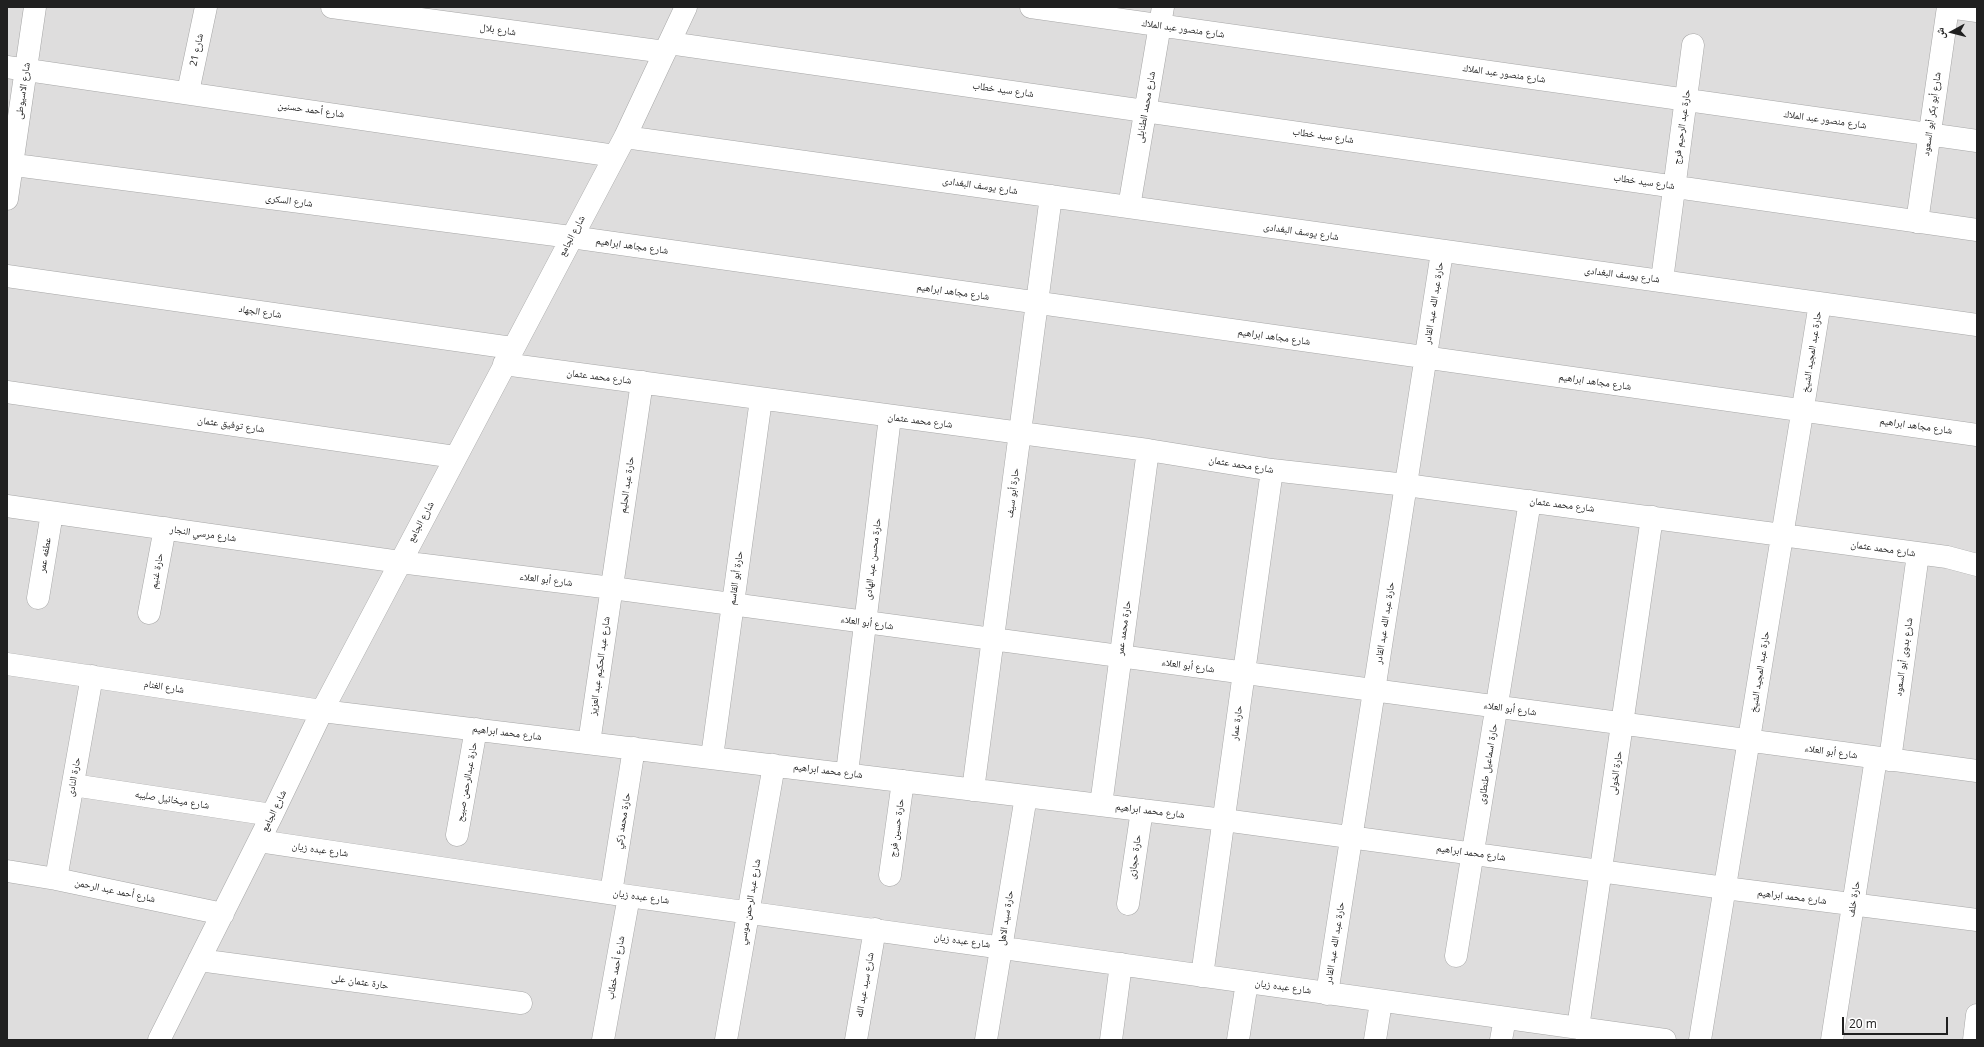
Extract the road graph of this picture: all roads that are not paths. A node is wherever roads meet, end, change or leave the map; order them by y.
1 (35, 7) edge
2 (206, 7) edge
3 (332, 7) edge
4 (686, 7) edge
5 (1031, 7) edge
6 (1948, 7) edge
7 (1977, 11) edge
8 (1162, 16) edge
9 (1693, 44) dead end
10 (667, 47) junction
11 (16, 68) edge
12 (188, 92) junction
13 (1686, 100) junction
14 (1145, 111) junction
15 (1930, 135) junction
16 (625, 137) junction
17 (1977, 141) edge
18 (615, 156) junction
19 (9, 164) edge
20 (1674, 186) junction
21 (1051, 196) junction
22 (7, 199) edge
23 (1129, 207) junction
24 (1917, 222) junction
25 (1977, 230) edge
26 (571, 237) junction
27 (1442, 252) junction
28 (7, 276) edge
29 (1662, 280) junction
30 (1820, 303) junction
31 (1037, 304) junction
32 (1977, 326) edge
33 (508, 356) junction
34 (1426, 358) junction
35 (642, 382) junction
36 (7, 392) edge
37 (761, 399) junction
38 (1802, 411) junction
39 (890, 417) junction
40 (1020, 433) junction
41 (1977, 435) edge
42 (1148, 450) junction
43 (455, 458) junction
44 (1272, 470) junction
45 (1406, 485) junction
46 (1530, 501) junction
47 (7, 506) edge
48 (52, 513) junction
49 (1652, 517) junction
50 (164, 528) junction
51 (1782, 535) junction
52 (1918, 554) junction
53 (400, 562) junction
54 (1977, 565) edge
55 (612, 588) junction
56 (38, 598) dead end
57 (733, 605) junction
58 (149, 613) dead end
59 (865, 623) junction
60 (994, 640) junction
61 (1120, 657) junction
62 (7, 664) edge
63 (1244, 674) junction
64 (92, 676) junction
65 (1374, 692) junction
66 (1497, 708) junction
67 (322, 711) junction
68 (1623, 725) junction
69 (476, 729) junction
70 (1749, 742) junction
71 (589, 743) junction
72 (634, 748) junction
73 (712, 757) junction
74 (1883, 759) junction
75 (774, 765) junction
76 (1977, 772) edge
77 (847, 773) junction
78 (903, 781) junction
79 (73, 785) junction
80 (974, 790) junction
81 (1026, 796) junction
82 (1100, 805) junction
83 (1142, 810) junction
84 (272, 815) junction
85 (1224, 820) junction
86 (457, 835) dead end
87 (1352, 837) junction
88 (259, 841) junction
89 (1473, 853) junction
90 (7, 871) edge
91 (1601, 872) junction
92 (890, 875) dead end
93 (56, 879) junction
94 (1725, 888) junction
95 (620, 894) junction
96 (1128, 904) dead end
97 (1853, 905) junction
98 (749, 912) junction
99 (222, 914) junction
100 (1977, 920) edge
101 (875, 929) junction
102 (1001, 947) junction
103 (1456, 956) dead end
104 (199, 960) junction
105 (1121, 964) junction
106 (1202, 976) junction
107 (1247, 982) junction
108 (1327, 994) junction
109 (1381, 1002) junction
110 (521, 1003) dead end
111 (1977, 1015) edge
112 (1505, 1018) junction
113 (1578, 1028) junction
114 (1629, 1037) edge
115 (159, 1040) edge
116 (603, 1040) edge
117 (726, 1040) edge
118 (856, 1040) edge
119 (986, 1040) edge
120 (1111, 1040) edge
121 (1238, 1040) edge
122 (1375, 1040) edge
123 (1501, 1040) edge
124 (1665, 1040) edge
125 (1700, 1040) edge
126 (1832, 1040) edge
127 (1974, 1040) edge

1 - 11 street, شارع الاسيوطى
2 - 12 street, شارع 21
3 - 10 street, شارع بلال
4 - 10 street, شارع الجامع
5 - 8 street, شارع منصور عبد الملاك
6 - 7 street
6 - 15 street, شارع أبو بكر أبو السعود
8 - 13 street, شارع منصور عبد الملاك
8 - 14 street, شارع محمد الطنابلى
9 - 13 street, حارة عبد الرحيم فرج
10 - 14 street, شارع سيد خطاب
10 - 16 street, شارع الجامع
11 - 12 street, شارع أحمد حسنين
11 - 19 street, شارع الاسيوطى
12 - 18 street, شارع أحمد حسنين
13 - 15 street, شارع منصور عبد الملاك
13 - 20 street, حارة عبد الرحيم فرج
14 - 20 street, شارع سيد خطاب
14 - 23 street, شارع محمد الطنابلى
15 - 17 street, شارع منصور عبد الملاك
15 - 24 street, شارع أبو بكر أبو السعود
16 - 18 street, شارع الجامع
16 - 21 street, شارع يوسف البغدادى
18 - 26 street, شارع الجامع
19 - 22 street, شارع الاسيوطى
19 - 26 street, شارع السكرى
20 - 24 street, شارع سيد خطاب
20 - 29 street, حارة عبد الرحيم فرج
21 - 23 street, شارع يوسف البغدادى
21 - 31 street, حارة أبو سيف
23 - 27 street, شارع يوسف البغدادى
24 - 25 street, شارع سيد خطاب
26 - 31 street, شارع مجاهد ابراهيم
26 - 33 street, شارع الجامع
27 - 29 street, شارع يوسف البغدادى
27 - 34 street, حارة عبد الله عبد القادر
28 - 33 street, شارع الجهاد
29 - 30 street, شارع يوسف البغدادى
30 - 32 street, شارع يوسف البغدادى
30 - 38 street, حارة عبد المجيد الشيخ
31 - 34 street, شارع مجاهد ابراهيم
31 - 40 street, حارة أبو سيف
33 - 35 street, شارع محمد عثمان
33 - 43 street, شارع الجامع
34 - 38 street, شارع مجاهد ابراهيم
34 - 45 street, حارة عبد الله عبد القادر
35 - 37 street, شارع محمد عثمان
35 - 55 street, حارة عبد الحليم
36 - 43 street, شارع توفيق عثمان
37 - 39 street, شارع محمد عثمان
37 - 57 street, حارة أبو القاسم
38 - 41 street, شارع مجاهد ابراهيم
38 - 51 street, حارة عبد المجيد الشيخ
39 - 40 street, شارع محمد عثمان
39 - 59 street, حارة محسن عبد الهادى
40 - 42 street, شارع محمد عثمان
40 - 60 street, حارة أبو سيف
42 - 44 street, شارع محمد عثمان
42 - 61 street, حارة محمد عمر
43 - 53 street, شارع الجامع
44 - 45 street, شارع محمد عثمان
44 - 63 street, حارة عمار
45 - 46 street, شارع محمد عثمان
45 - 65 street, حارة عبد الله عبد القادر
46 - 49 street, شارع محمد عثمان
46 - 66 street, حارة اسماعيل طنطاوى
47 - 48 street, شارع مرسي النجار
48 - 50 street, شارع مرسي النجار
48 - 56 street, عطفه عمر
49 - 51 street, شارع محمد عثمان
49 - 68 street, حارة الخولى
50 - 53 street, شارع مرسي النجار
50 - 58 street, حارة غنيم
51 - 52 street, شارع محمد عثمان
51 - 70 street, حارة عبد المجيد الشيخ
52 - 54 street, شارع محمد عثمان
52 - 74 street, شارع بدوى أبو السعود
53 - 55 street, شارع أبو العلاء
53 - 67 street, شارع الجامع
55 - 57 street, شارع أبو العلاء
55 - 71 street, شارع عبد الحكيم عبد العزيز
57 - 59 street, شارع أبو العلاء
57 - 73 street, حارة أبو القاسم
59 - 60 street, شارع أبو العلاء
59 - 77 street, حارة محسن عبد الهادى
60 - 61 street, شارع أبو العلاء
60 - 80 street, حارة أبو سيف
61 - 63 street, شارع أبو العلاء
61 - 82 street, حارة محمد عمر
62 - 64 street, شارع الغنام
63 - 65 street, شارع أبو العلاء
63 - 85 street, حارة عمار
64 - 67 street, شارع الغنام
64 - 79 street, حارة النادى
65 - 66 street, شارع أبو العلاء
65 - 87 street, حارة عبد الله عبد القادر
66 - 68 street, شارع أبو العلاء
66 - 89 street, حارة اسماعيل طنطاوى
67 - 69 street, شارع محمد ابراهيم
67 - 84 street, شارع الجامع
68 - 70 street, شارع أبو العلاء
68 - 91 street, حارة الخولى
69 - 71 street, شارع محمد ابراهيم
69 - 86 street, حارة عبدالرحمن صبيح
70 - 74 street, شارع أبو العلاء
70 - 94 street, حارة عبد المجيد الشيخ
71 - 72 street, شارع محمد ابراهيم
72 - 73 street, شارع محمد ابراهيم
72 - 95 street, حارة محمد زكي
73 - 75 street, شارع محمد ابراهيم
74 - 76 street, شارع أبو العلاء
74 - 97 street, حارة خلف
75 - 77 street, شارع محمد ابراهيم
75 - 98 street, شارع عبد الرحمن موسي
77 - 78 street, شارع محمد ابراهيم
78 - 80 street, شارع محمد ابراهيم
78 - 92 street, حارة حسين فرج
79 - 84 street, شارع ميخائيل صليبه
79 - 93 street, حارة النادى
80 - 81 street, شارع محمد ابراهيم
81 - 82 street, شارع محمد ابراهيم
81 - 102 street, حارة سيد الاهل
82 - 83 street, شارع محمد ابراهيم
83 - 85 street, شارع محمد ابراهيم
83 - 96 street, حارة حجازى
84 - 88 street, شارع الجامع
85 - 87 street, شارع محمد ابراهيم
85 - 106 street, حارة عمار
87 - 89 street, شارع محمد ابراهيم
87 - 108 street, حارة عبد الله عبد القادر
88 - 95 street, شارع عبده زيان
88 - 99 street, شارع الجامع
89 - 91 street, شارع محمد ابراهيم
89 - 103 street, حارة اسماعيل طنطاوى
90 - 93 street, شارع أحمد عبد الرحمن
91 - 94 street, شارع محمد ابراهيم
91 - 113 street, حارة الخولى
93 - 99 street, شارع أحمد عبد الرحمن
94 - 97 street, شارع محمد ابراهيم
94 - 125 street, حارة عبد المجيد الشيخ
95 - 98 street, شارع عبده زيان
95 - 116 street, شارع أحمد خطاب
97 - 100 street, شارع محمد ابراهيم
97 - 126 street, حارة خلف
98 - 101 street, شارع عبده زيان
98 - 117 street, شارع عبد الرحمن موسي
99 - 104 street, شارع الجامع
101 - 102 street, شارع عبده زيان
101 - 118 street, شارع سيد عبد الله
102 - 105 street, شارع عبده زيان
102 - 119 street, حارة سيد الاهل
104 - 110 street, حارة عثمان على
104 - 115 street, شارع الجامع
105 - 106 street, شارع عبده زيان
105 - 120 street
106 - 107 street, شارع عبده زيان
107 - 108 street, شارع عبده زيان
107 - 121 street
108 - 109 street, شارع عبده زيان
109 - 112 street, شارع عبده زيان
109 - 122 street
111 - 127 street
112 - 113 street, شارع عبده زيان
112 - 123 street
113 - 114 street, شارع عبده زيان
114 - 124 street, شارع عبده زيان

